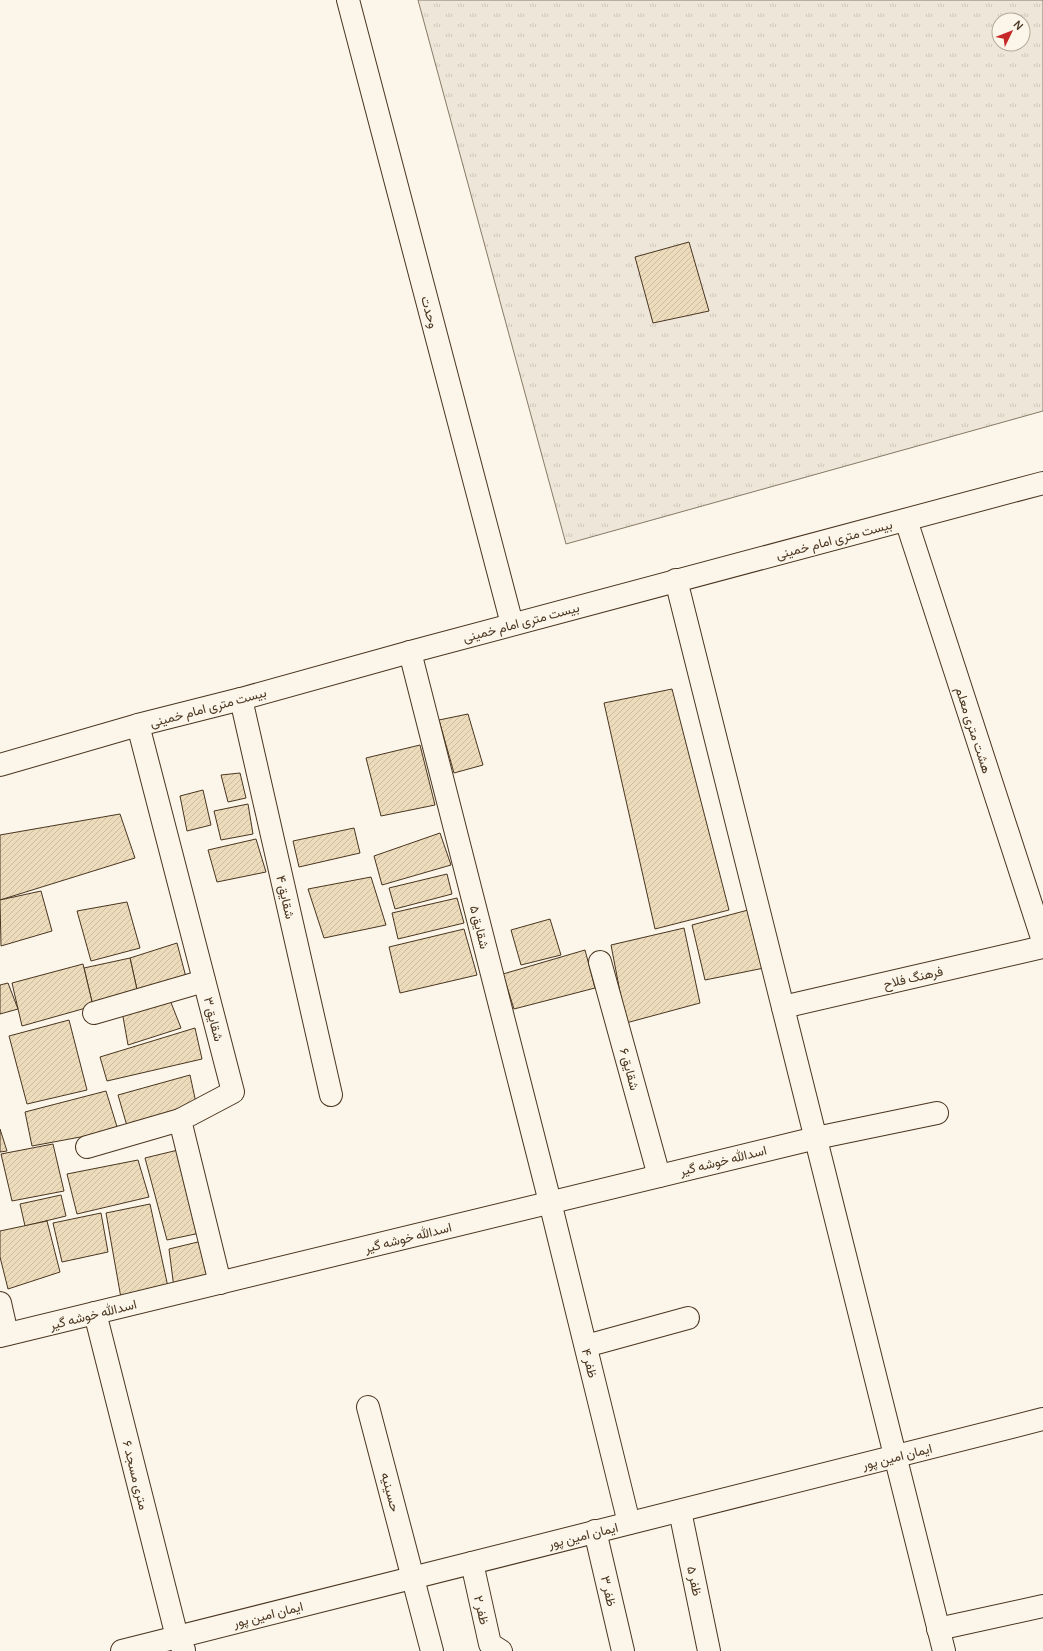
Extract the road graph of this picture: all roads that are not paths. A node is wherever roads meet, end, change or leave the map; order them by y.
1 (348, 0) edge
2 (1043, 483) edge
3 (906, 520) junction
4 (676, 580) junction
5 (512, 624) junction
6 (410, 652) junction
7 (241, 699) junction
8 (138, 725) junction
9 (0, 764) edge
10 (1043, 941) edge
11 (1043, 947) edge
12 (600, 962) dead end
13 (204, 981) junction
14 (783, 1007) junction
15 (94, 1013) dead end
16 (331, 1095) dead end
17 (937, 1113) dead end
18 (180, 1120) junction
19 (816, 1138) junction
20 (88, 1147) dead end
21 (659, 1176) junction
22 (550, 1202) junction
23 (220, 1283) junction
24 (0, 1303) edge
25 (95, 1313) junction
26 (688, 1318) dead end
27 (4, 1335) edge
28 (586, 1346) junction
29 (368, 1407) dead end
30 (1043, 1419) edge
31 (895, 1456) junction
32 (680, 1510) junction
33 (629, 1523) junction
34 (596, 1532) junction
35 (472, 1563) junction
36 (414, 1578) junction
37 (1043, 1606) edge
38 (938, 1629) junction
39 (181, 1644) edge
40 (122, 1651) edge
41 (432, 1651) edge
42 (501, 1651) edge
43 (623, 1651) edge
44 (709, 1651) edge
45 (944, 1651) edge

1 - 5 street, وحدت
2 - 3 street, بیست متری امام خمینی
3 - 4 street, بیست متری امام خمینی
3 - 10 street, هشت متری معلم
4 - 5 street, بیست متری امام خمینی
4 - 14 street
5 - 6 street, بیست متری امام خمینی
6 - 7 street, بیست متری امام خمینی
6 - 22 street, شقایق ۵
7 - 8 street, بیست متری امام خمینی
7 - 16 street, شقایق ۴
8 - 9 street, بیست متری امام خمینی
8 - 13 street, شقایق ۳
11 - 14 street, فرهنگ فلاح
12 - 21 street, شقایق ۶
13 - 15 street
13 - 18 street, شقایق ۳
14 - 19 street
17 - 19 street, اسدالله خوشه گیر
18 - 20 street
18 - 23 street
19 - 21 street, اسدالله خوشه گیر
19 - 31 street
21 - 22 street, اسدالله خوشه گیر
22 - 23 street, اسدالله خوشه گیر
22 - 28 street, ظفر ۴
23 - 25 street, اسدالله خوشه گیر
24 - 27 street
25 - 27 street, اسدالله خوشه گیر
25 - 39 street, ۶ متری مسجد
26 - 28 street
28 - 33 street, ظفر ۴
29 - 36 street, حسینیه
30 - 31 street, ایمان امین پور
31 - 32 street, ایمان امین پور
31 - 38 street
32 - 33 street, ایمان امین پور
32 - 44 street, ظفر ۵
33 - 34 street, ایمان امین پور
34 - 35 street, ایمان امین پور
34 - 43 street, ظفر ۳
35 - 36 street, ایمان امین پور
35 - 42 street, ظفر ۲
36 - 39 street, ایمان امین پور
36 - 41 street, حسینیه
37 - 38 street
38 - 45 street
39 - 40 street, ایمان امین پور

